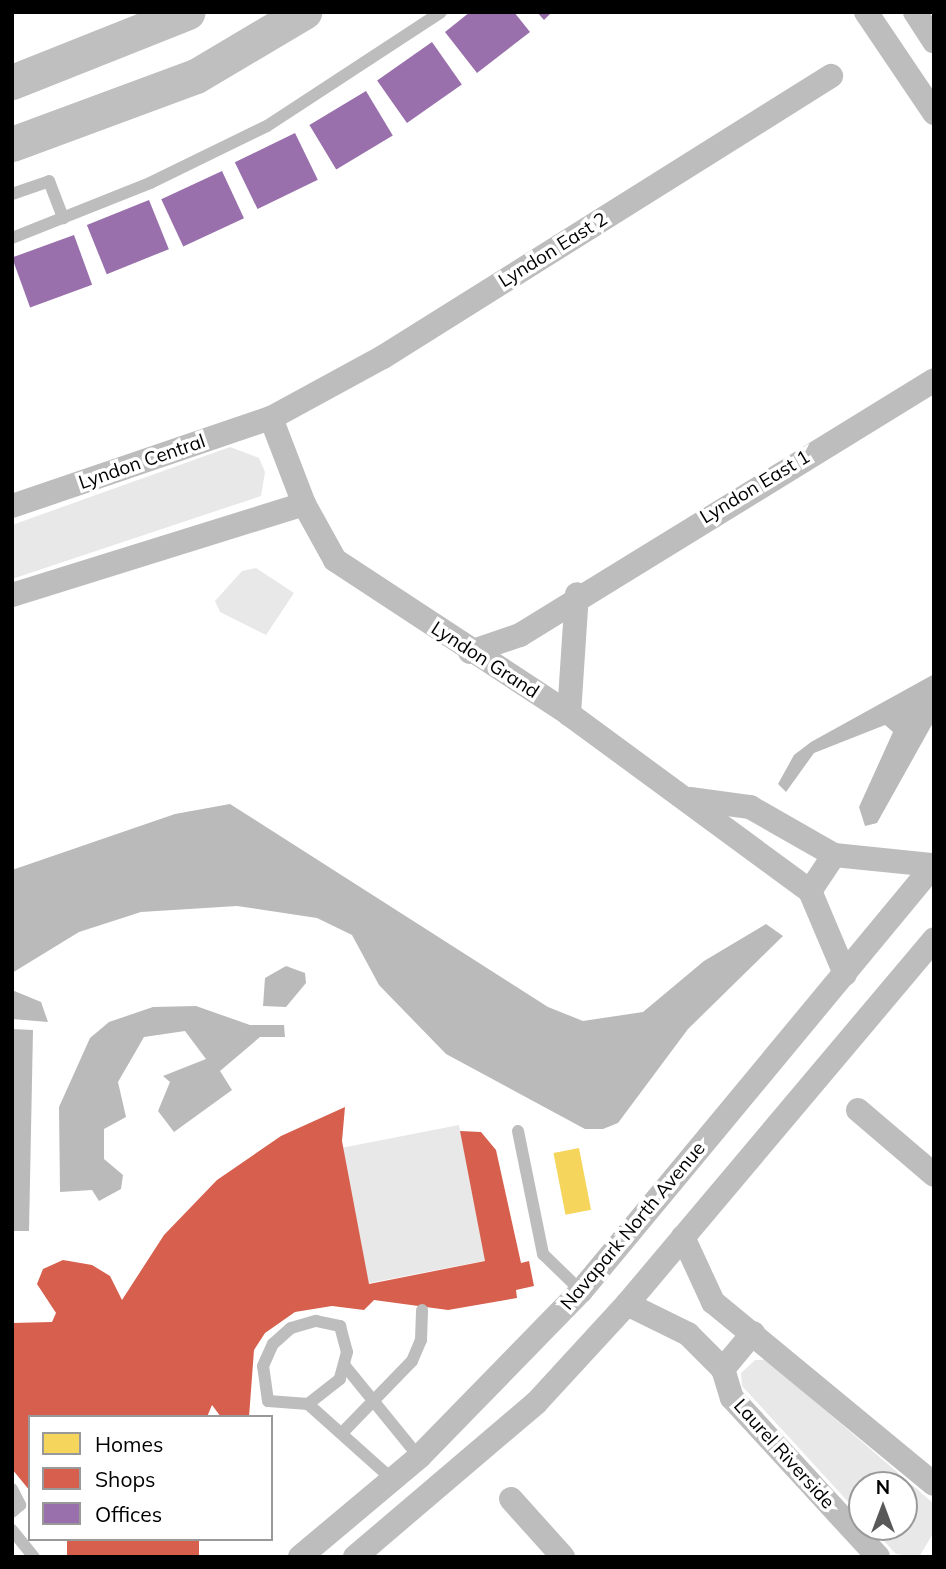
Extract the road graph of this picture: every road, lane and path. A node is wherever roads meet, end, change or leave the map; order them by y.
1 (188, 12) edge
2 (304, 12) edge
3 (441, 12) edge
4 (866, 12) edge
5 (915, 12) edge
6 (934, 41) edge
7 (831, 76) dead end
8 (12, 82) edge
9 (934, 113) edge
10 (12, 144) edge
11 (12, 194) edge
12 (63, 218) junction
13 (12, 238) edge
14 (934, 380) edge
15 (271, 418) junction
16 (304, 504) junction
17 (12, 506) edge
18 (577, 594) junction
19 (12, 595) edge
20 (470, 652) junction
21 (569, 715) junction
22 (686, 799) junction
23 (834, 855) junction
24 (934, 865) edge
25 (810, 891) junction
26 (934, 939) edge
27 (845, 974) junction
28 (858, 1110) dead end
29 (518, 1131) dead end
30 (934, 1175) edge
31 (683, 1237) junction
32 (581, 1291) junction
33 (626, 1304) junction
34 (422, 1310) dead end
35 (753, 1333) junction
36 (345, 1366) junction
37 (723, 1369) junction
38 (374, 1403) junction
39 (308, 1404) junction
40 (343, 1432) junction
41 (419, 1457) junction
42 (393, 1480) junction
43 (934, 1484) edge
44 (444, 1485) junction
45 (12, 1489) edge
46 (511, 1499) dead end
47 (12, 1513) edge
48 (12, 1530) edge
49 (34, 1557) edge
50 (300, 1557) edge
51 (355, 1557) edge
52 (563, 1557) edge
53 (878, 1557) edge

1 - 8 main road
2 - 10 main road
3 - 12 lane
4 - 9 street
5 - 6 street
7 - 15 street, Lyndon East 2
11 - 12 lane
12 - 13 lane
14 - 18 street, Lyndon East 1
15 - 16 street, Lyndon Grand
15 - 17 street, Lyndon Central
16 - 19 street
16 - 20 street, Lyndon Grand
18 - 20 street, Lyndon East 1
18 - 21 street
20 - 21 street, Lyndon Grand
21 - 22 street, Lyndon Grand
22 - 23 street, Lyndon Grand
22 - 25 street, Lyndon Grand
23 - 24 street, Lyndon Grand
23 - 25 street
24 - 27 street, Navapark North Avenue
25 - 27 street
26 - 31 street
27 - 32 street, Navapark North Avenue
28 - 30 street
29 - 32 lane
31 - 33 street
31 - 35 street
32 - 41 street, Navapark North Avenue
33 - 37 street, Laurel Riverside
33 - 44 street
34 - 38 lane
35 - 37 street
35 - 43 street
36 - 38 lane
36 - 39 lane
36 - 39 lane
37 - 53 street, Laurel Riverside
38 - 40 lane
38 - 41 lane
39 - 40 lane
40 - 42 lane
41 - 42 street, Navapark North Avenue
41 - 44 street
42 - 50 street, Navapark North Avenue
44 - 51 street
45 - 47 lane
46 - 52 street
48 - 49 lane

